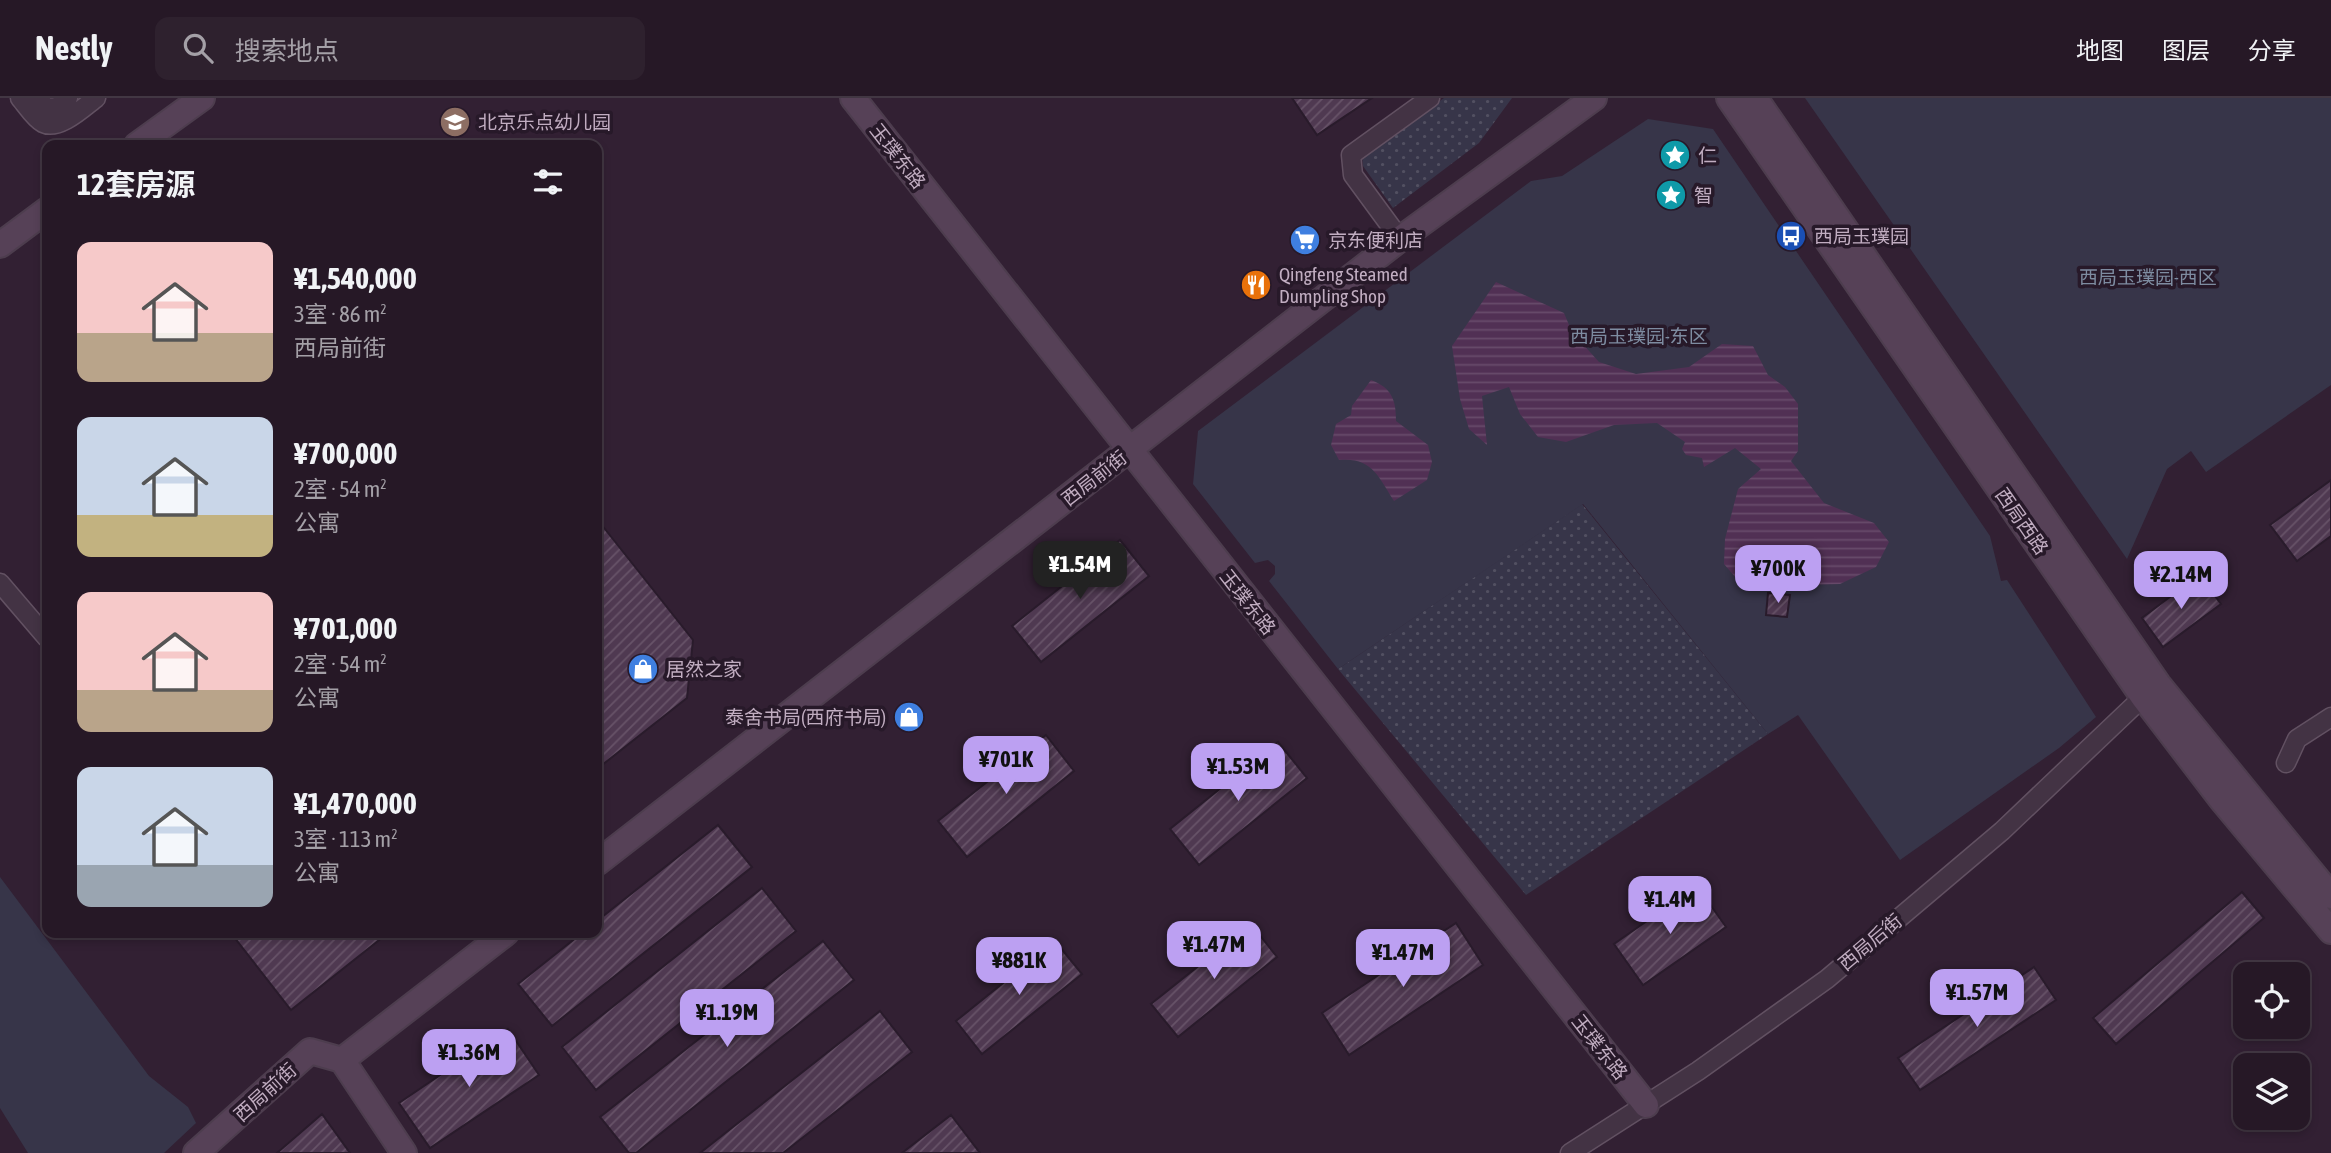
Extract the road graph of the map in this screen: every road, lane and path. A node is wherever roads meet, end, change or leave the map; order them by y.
1 (20, 98) edge
2 (34, 98) edge
3 (68, 98) edge
4 (96, 98) edge
5 (202, 98) edge
6 (853, 98) edge
7 (1430, 98) edge
8 (1594, 98) edge
9 (1729, 98) edge
10 (1755, 98) edge
11 (144, 140) edge
12 (42, 214) edge
13 (1400, 239) junction
14 (0, 244) edge
15 (1129, 451) junction
16 (0, 583) edge
17 (42, 633) edge
18 (2143, 697) junction
19 (2331, 717) edge
20 (2286, 763) dead end
21 (602, 859) edge
22 (2331, 896) edge
23 (2331, 931) edge
24 (500, 938) edge
25 (342, 1060) junction
26 (1646, 1105) junction
27 (196, 1153) edge
28 (404, 1153) edge
29 (1570, 1153) edge

1 - 4 street
2 - 3 street
5 - 11 street
6 - 15 street, 玉璞东路
7 - 13 street
8 - 13 street, 西局前街
9 - 18 street, 西局西路
10 - 22 street, 西局西路
12 - 14 street
13 - 15 street, 西局前街
15 - 21 street, 西局前街
15 - 26 street, 玉璞东路
16 - 17 street
18 - 23 street, 西局西路
18 - 26 street, 西局后街
19 - 20 street
24 - 25 street
25 - 27 street, 西局前街
25 - 28 street
26 - 29 street, 西局后街

